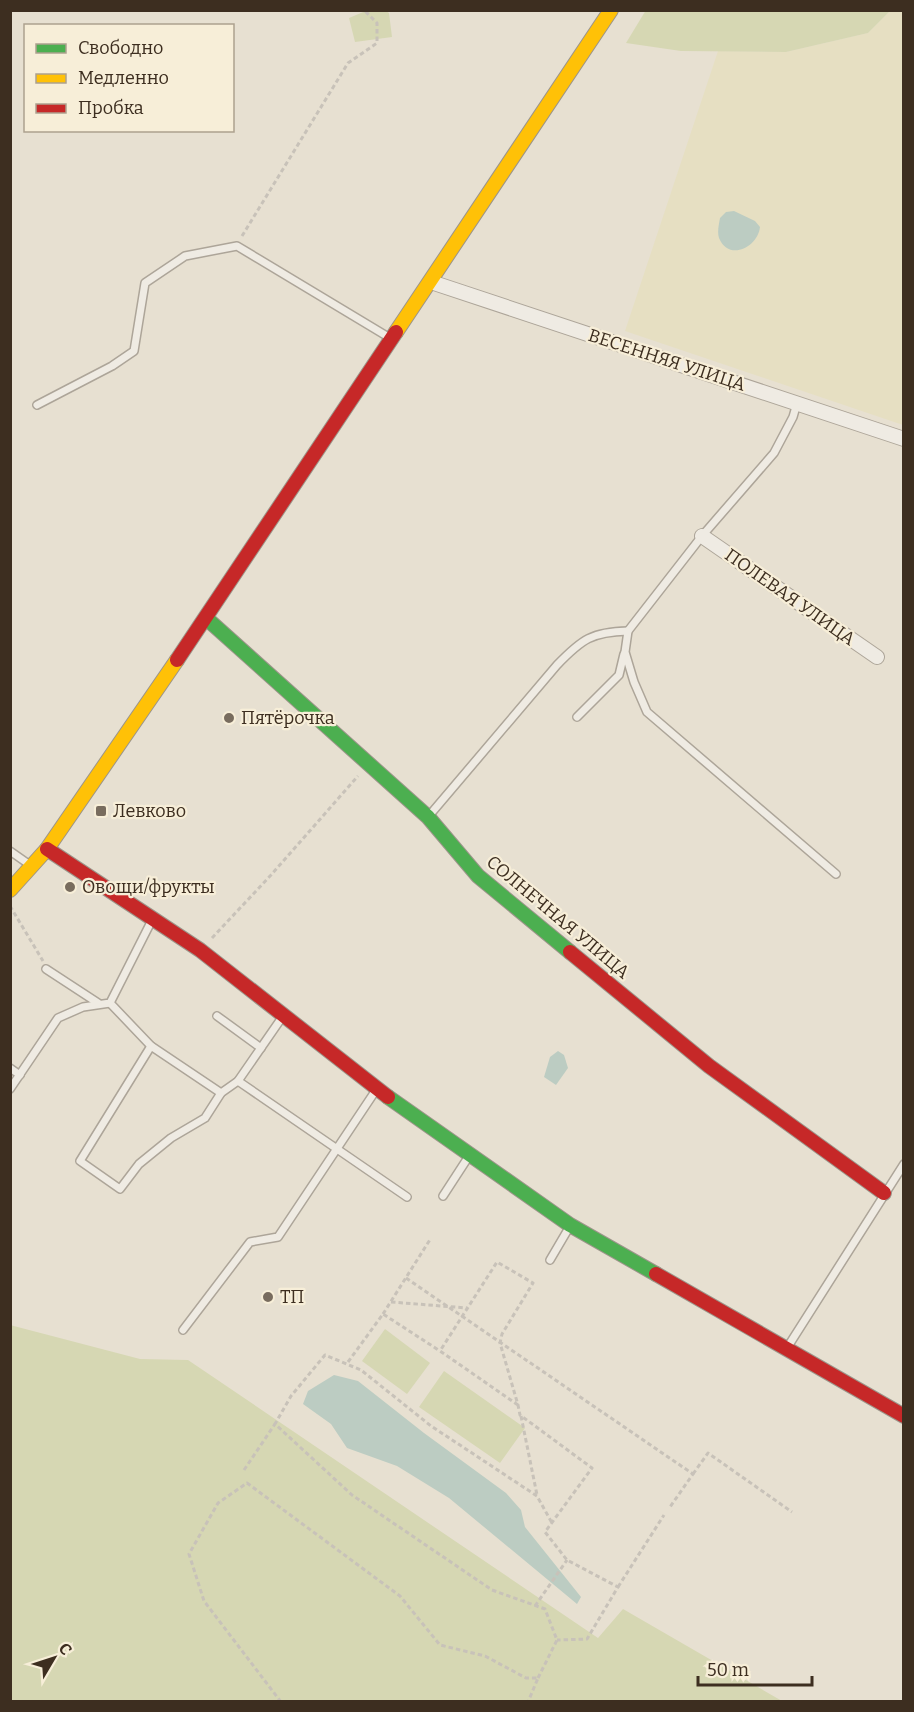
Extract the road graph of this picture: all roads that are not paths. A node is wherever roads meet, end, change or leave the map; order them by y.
1 (611, 10) edge
2 (431, 282) junction
3 (392, 339) junction
4 (797, 403) junction
5 (37, 405) dead end
6 (903, 439) edge
7 (702, 536) junction
8 (206, 618) junction
9 (628, 631) junction
10 (625, 652) junction
11 (877, 657) dead end
12 (577, 717) dead end
13 (428, 817) junction
14 (47, 849) junction
15 (10, 851) edge
16 (31, 865) junction
17 (836, 874) dead end
18 (10, 890) edge
19 (152, 920) junction
20 (46, 969) road end
21 (98, 1003) junction
22 (110, 1003) junction
23 (284, 1015) junction
24 (217, 1016) dead end
25 (151, 1046) junction
26 (261, 1048) junction
27 (10, 1068) edge
28 (20, 1075) junction
29 (238, 1081) junction
30 (10, 1089) edge
31 (377, 1089) junction
32 (221, 1093) junction
33 (337, 1151) junction
34 (471, 1153) junction
35 (903, 1164) edge
36 (884, 1192) junction
37 (443, 1196) dead end
38 (407, 1197) dead end
39 (570, 1226) junction
40 (550, 1260) dead end
41 (183, 1330) dead end
42 (786, 1350) junction
43 (903, 1416) edge

1 - 2 street
2 - 3 street
2 - 4 street, ВЕСЕННЯЯ УЛИЦА
3 - 5 lane
3 - 8 street
4 - 6 street, ВЕСЕННЯЯ УЛИЦА
4 - 7 lane
7 - 9 lane
7 - 11 street, ПОЛЕВАЯ УЛИЦА
8 - 13 street, СОЛНЕЧНАЯ УЛИЦА
8 - 14 street
9 - 10 lane
9 - 13 lane
10 - 12 lane
10 - 17 lane
13 - 36 street, СОЛНЕЧНАЯ УЛИЦА
14 - 16 street
14 - 19 street
15 - 16 lane
16 - 18 street
19 - 22 lane
19 - 23 street
20 - 21 lane
21 - 22 lane
21 - 28 lane
22 - 25 lane
23 - 26 lane
23 - 31 street
24 - 26 lane
25 - 32 lane
25 - 32 lane
26 - 29 lane
27 - 28 lane
28 - 30 lane
29 - 32 lane
29 - 33 lane
31 - 33 lane
31 - 34 street
33 - 38 lane
33 - 41 lane
34 - 37 lane
34 - 39 street
35 - 36 lane
36 - 42 lane
39 - 40 lane
39 - 42 street
42 - 43 street

